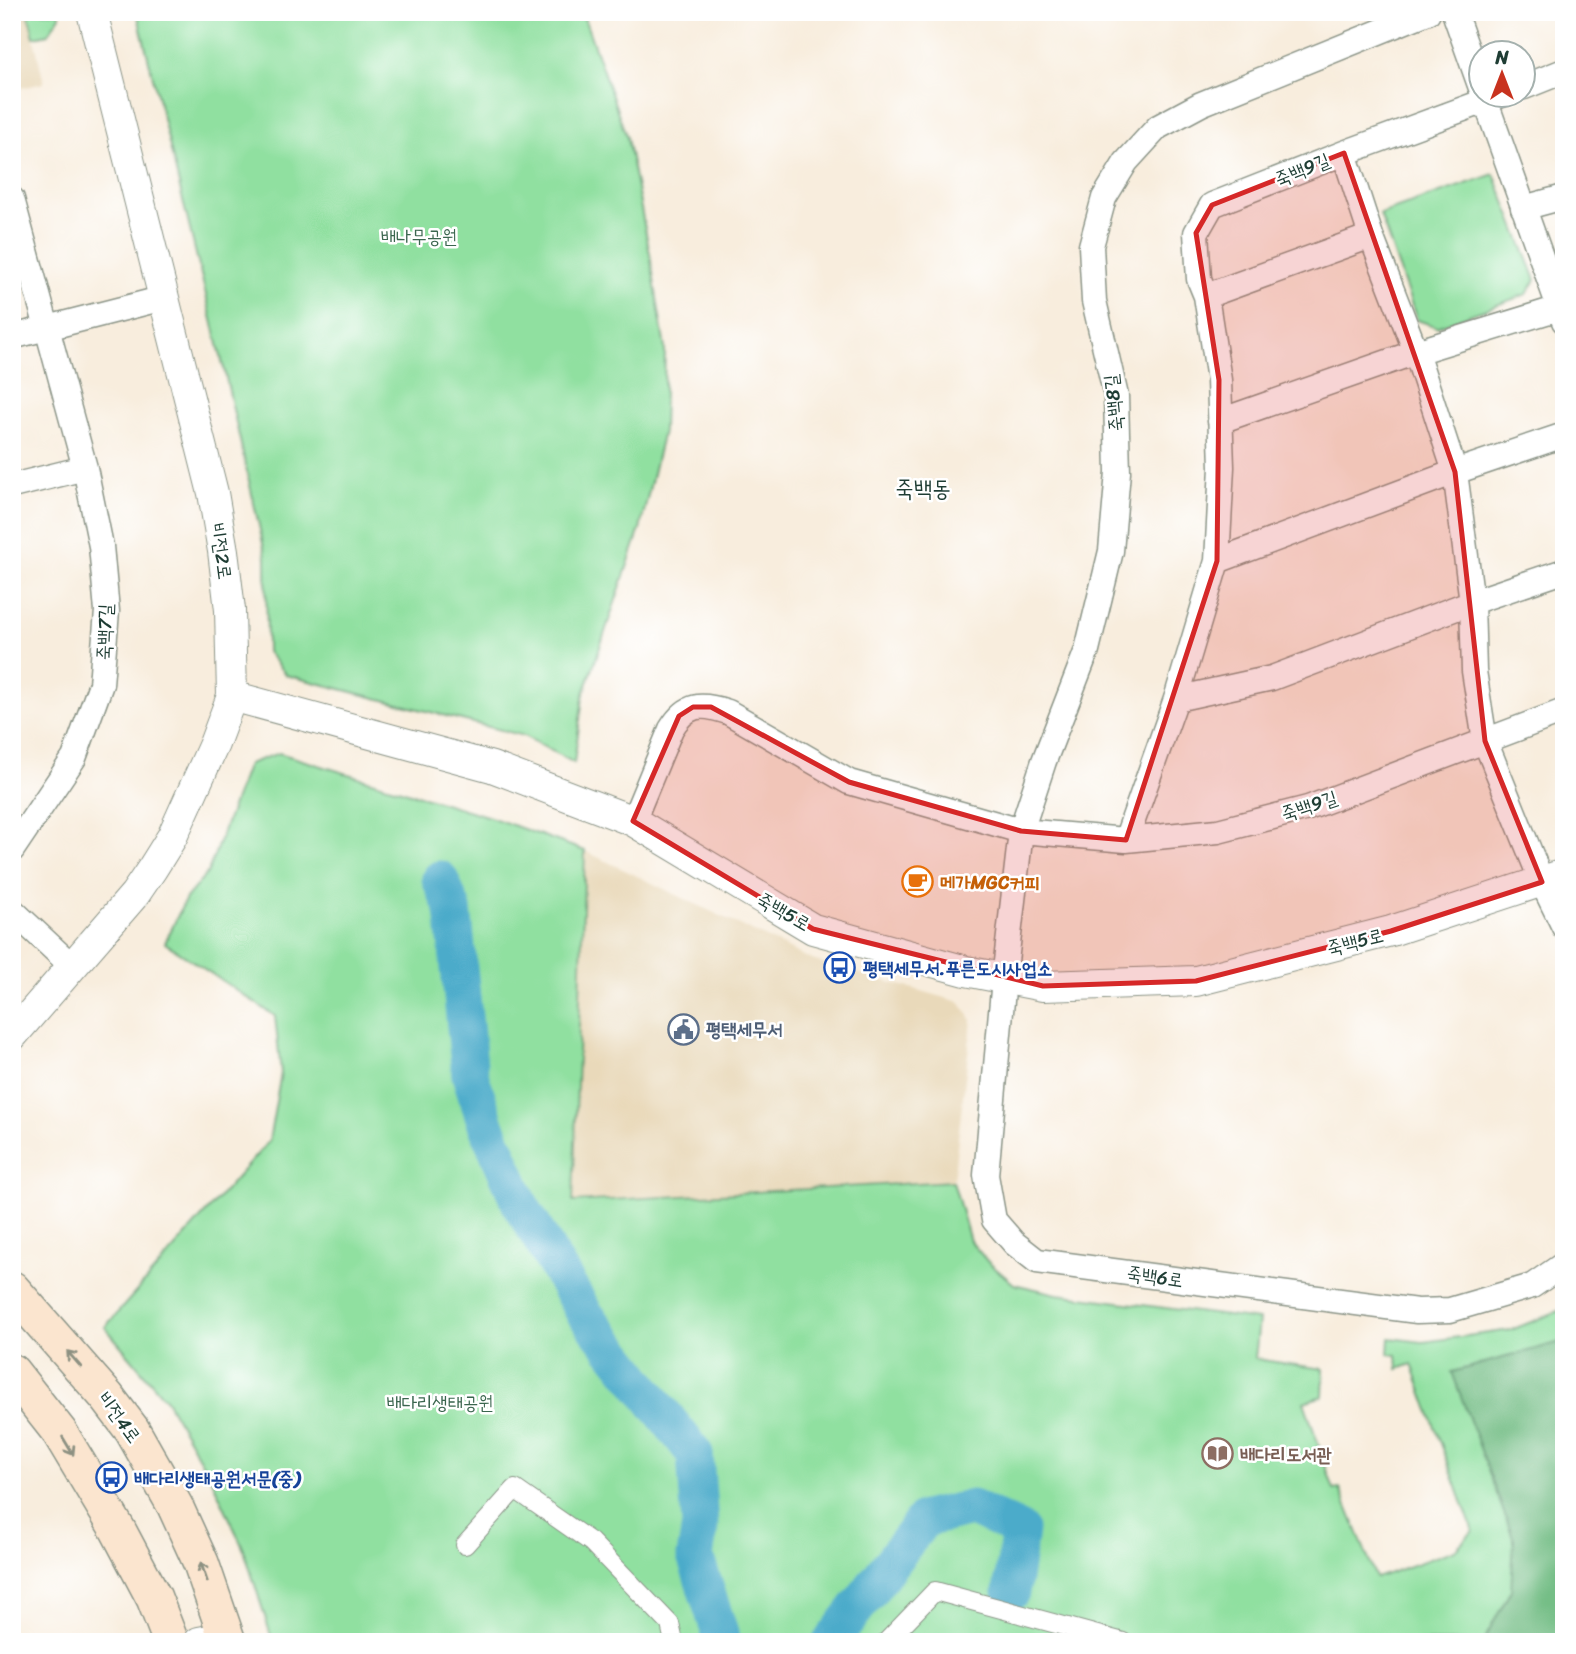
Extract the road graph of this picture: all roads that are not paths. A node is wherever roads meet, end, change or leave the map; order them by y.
1 (92, 12) edge
2 (1428, 12) edge
3 (1454, 12) edge
4 (1468, 47) edge
5 (1564, 71) edge
6 (1538, 81) edge
7 (1468, 104) edge
8 (1492, 108) edge
9 (1344, 153) junction
10 (1564, 197) edge
11 (12, 199) edge
12 (1523, 208) junction
13 (1371, 236) junction
14 (1206, 296) junction
15 (164, 298) junction
16 (1561, 315) edge
17 (48, 329) junction
18 (12, 337) edge
19 (1416, 352) junction
20 (1220, 421) junction
21 (1564, 435) edge
22 (85, 468) junction
23 (1455, 472) junction
24 (12, 486) edge
25 (1217, 561) junction
26 (1564, 571) edge
27 (1472, 602) junction
28 (232, 696) junction
29 (1176, 699) junction
30 (1564, 711) edge
31 (1485, 741) junction
32 (633, 821) junction
33 (1021, 831) junction
34 (1126, 840) junction
35 (12, 850) edge
36 (1553, 878) edge
37 (12, 910) edge
38 (1564, 927) edge
39 (73, 967) junction
40 (1004, 979) junction
41 (12, 1036) edge
42 (1564, 1264) edge
43 (12, 1289) edge
44 (12, 1372) edge
45 (465, 1545) dead end
46 (218, 1640) edge
47 (171, 1642) edge
48 (674, 1642) edge
49 (886, 1642) edge
50 (1124, 1642) edge

1 - 15 street, 비전2로
2 - 33 street, 죽백8길
3 - 4 street
5 - 6 street
7 - 9 street, 죽백9길
8 - 12 street
9 - 13 street
9 - 14 street, 죽백9길
10 - 12 street
11 - 17 street
12 - 16 street
13 - 14 street
13 - 19 street
14 - 20 street, 죽백9길
15 - 17 street
15 - 28 street, 비전2로
16 - 19 street
17 - 18 street
17 - 22 street, 죽백7길
19 - 20 street
19 - 23 street
20 - 25 street, 죽백9길
21 - 23 street
22 - 24 street
22 - 35 street, 죽백7길
23 - 25 street
23 - 27 street
25 - 29 street, 죽백9길
26 - 27 street
27 - 29 street
27 - 31 street
28 - 32 street, 죽백5로
28 - 39 street, 비전2로
29 - 34 street, 죽백9길
30 - 31 street, 죽백9길
31 - 34 street, 죽백9길
31 - 36 street
32 - 33 street, 죽백9길
32 - 40 street, 죽백5로
33 - 34 street, 죽백9길
33 - 40 street, 죽백8길
36 - 38 street
36 - 40 street, 죽백5로
37 - 39 street
39 - 41 street, 비전2로
40 - 42 street, 죽백6로
46 -> 43 main road, 비전4로
44 -> 47 main road
45 - 48 street
49 - 50 street

